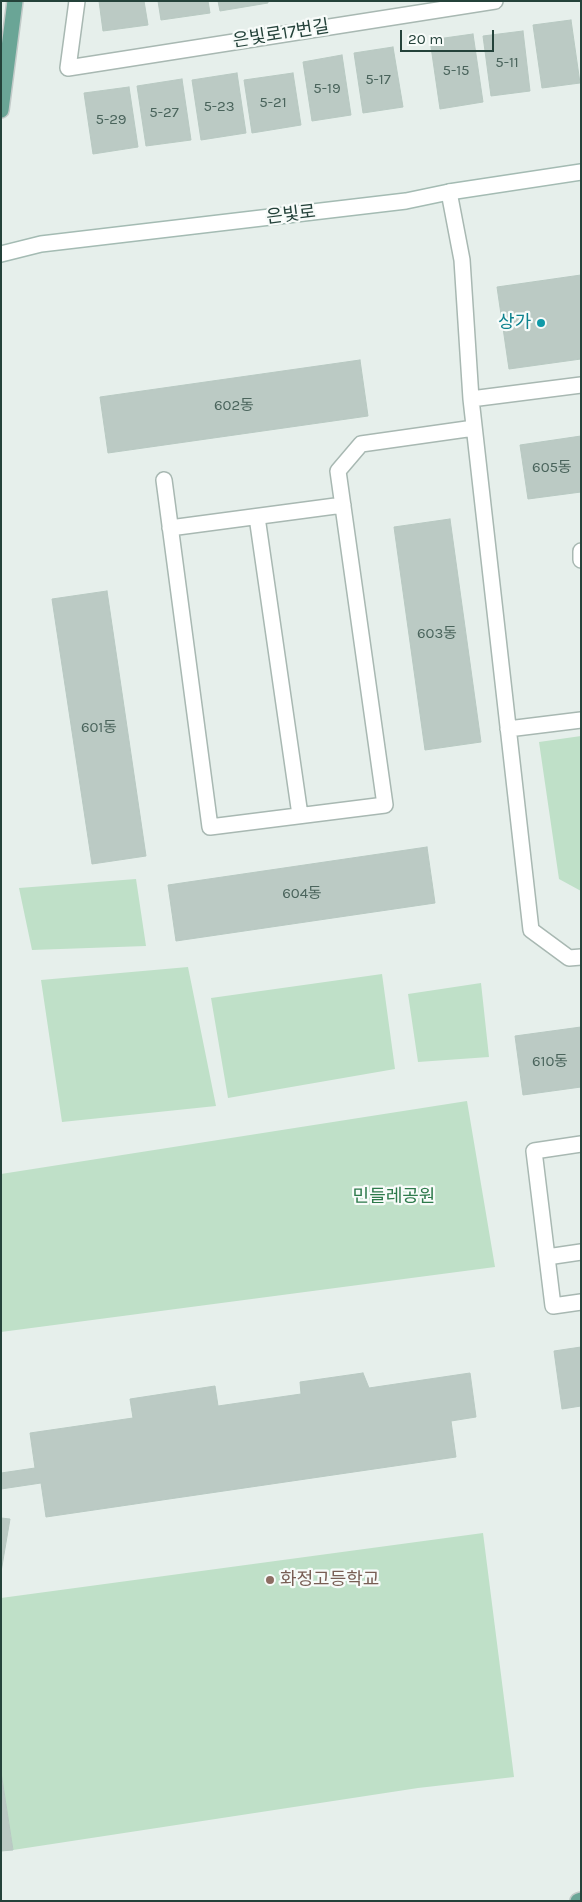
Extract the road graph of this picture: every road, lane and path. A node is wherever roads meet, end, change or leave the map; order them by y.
1 (15, 1) edge
2 (77, 1) edge
3 (495, 1) edge
4 (1, 110) edge
5 (581, 172) edge
6 (449, 192) junction
7 (1, 254) edge
8 (581, 385) edge
9 (471, 399) junction
10 (474, 428) junction
11 (164, 480) dead end
12 (343, 505) junction
13 (257, 517) junction
14 (170, 528) junction
15 (581, 551) edge
16 (581, 560) edge
17 (581, 720) edge
18 (508, 729) junction
19 (300, 815) junction
20 (581, 957) edge
21 (581, 1144) edge
22 (581, 1252) edge
23 (547, 1257) junction
24 (581, 1302) edge

1 - 4 main road
2 - 3 main road, 은빛로17번길
5 - 6 main road, 은빛로
6 - 7 main road, 은빛로
6 - 9 main road
8 - 9 main road
9 - 10 main road
10 - 12 main road
10 - 18 main road
11 - 14 main road
12 - 13 main road
12 - 19 main road
13 - 14 main road
13 - 19 main road
14 - 19 main road
15 - 16 main road
17 - 18 main road
18 - 20 main road
21 - 23 main road
22 - 23 main road
23 - 24 main road

